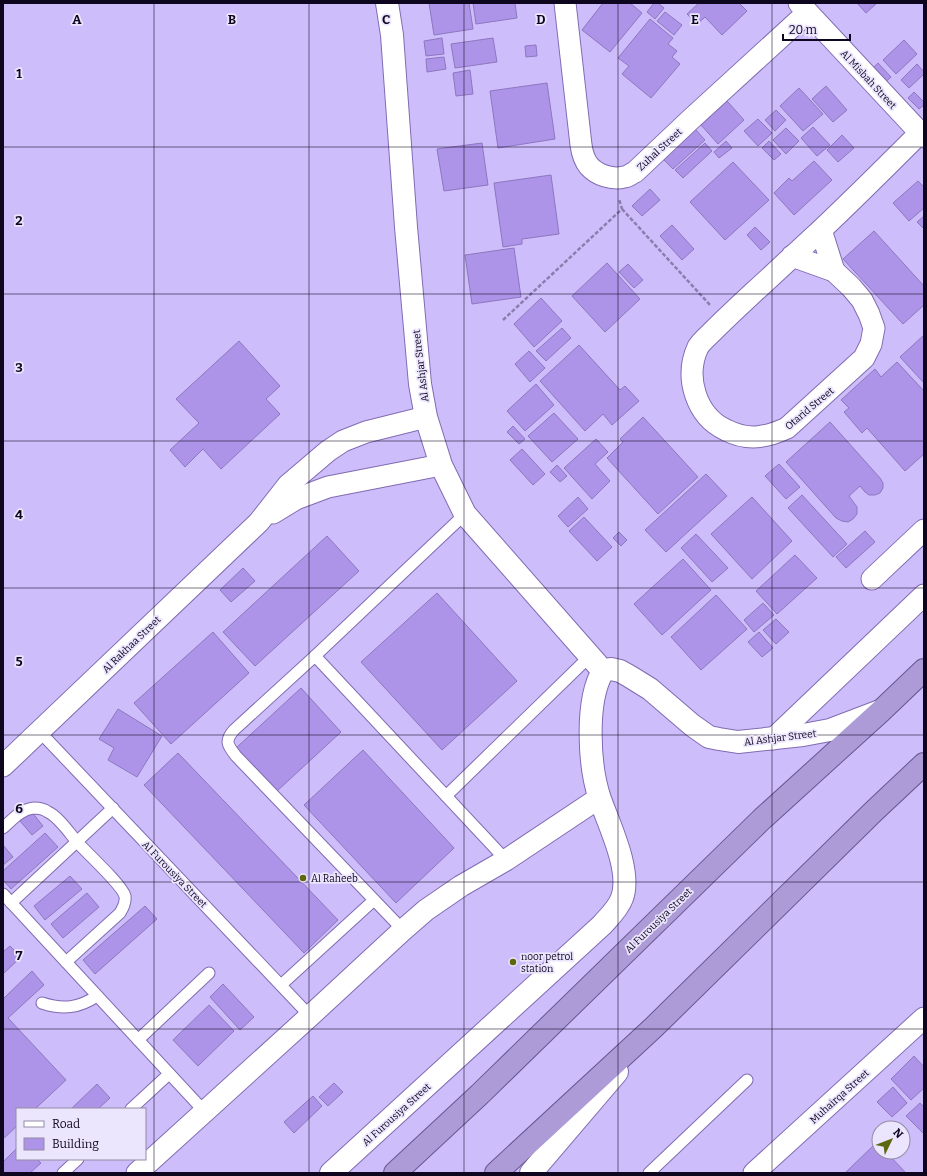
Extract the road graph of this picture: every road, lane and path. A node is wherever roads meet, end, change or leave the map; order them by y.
1 (387, 3) edge
2 (564, 3) edge
3 (803, 8) edge
4 (922, 135) edge
5 (613, 178) junction
6 (622, 209) junction
7 (821, 230) junction
8 (792, 256) junction
9 (834, 271) junction
10 (503, 320) dead end
11 (724, 320) junction
12 (426, 417) junction
13 (441, 465) junction
14 (465, 514) junction
15 (259, 522) junction
16 (924, 530) edge
17 (872, 579) dead end
18 (924, 595) edge
19 (314, 656) junction
20 (596, 664) junction
21 (924, 670) edge
22 (881, 711) junction
23 (40, 732) junction
24 (773, 739) junction
25 (924, 764) edge
26 (3, 766) edge
27 (446, 796) junction
28 (600, 798) junction
29 (113, 808) junction
30 (3, 828) edge
31 (77, 842) junction
32 (506, 860) junction
33 (3, 894) edge
34 (374, 900) junction
35 (11, 903) junction
36 (402, 930) junction
37 (66, 962) junction
38 (209, 973) dead end
39 (281, 985) junction
40 (97, 996) junction
41 (42, 1003) dead end
42 (310, 1016) junction
43 (924, 1018) edge
44 (654, 1027) junction
45 (138, 1040) junction
46 (169, 1074) junction
47 (747, 1080) dead end
48 (132, 1108) edge
49 (204, 1111) junction
50 (77, 1160) edge
51 (63, 1173) edge
52 (137, 1173) edge
53 (331, 1173) edge
54 (395, 1173) edge
55 (496, 1173) edge
56 (531, 1173) edge
57 (649, 1173) edge
58 (754, 1173) edge

1 - 12 street, Al Ashjar Street
2 - 5 street
3 - 4 street, Al Misbah Street
3 - 5 street, Zuhal Street
4 - 7 street, Otarid Street
5 - 6 path
6 - 10 path
6 - 11 path
7 - 8 street, Otarid Street
7 - 9 street, Otarid Street
8 - 9 street, Otarid Street
8 - 11 street, Otarid Street
9 - 11 street, Otarid Street
12 - 13 street, Al Ashjar Street
12 - 15 street, Al Rakhaa Street
13 - 14 street, Al Ashjar Street
13 - 15 street, Al Rakhaa Street
14 - 19 lane
14 - 20 street, Al Ashjar Street
15 - 23 street, Al Rakhaa Street
16 - 17 street
18 - 24 street
19 - 27 lane
19 - 34 lane
20 - 24 street, Al Ashjar Street
20 - 27 lane
20 - 28 street
21 - 22 highway, Al Furousiya Street
22 - 24 street, Al Ashjar Street
22 - 54 highway, Al Furousiya Street
23 - 26 street, Al Rakhaa Street
23 - 29 lane, Al Furousiya Street
25 - 44 highway
27 - 32 lane
28 - 32 street
28 - 53 street, Al Furousiya Street
29 - 31 lane
29 - 39 lane, Al Furousiya Street
30 - 31 lane
31 - 35 lane
31 - 37 lane
32 - 36 street
33 - 35 lane
34 - 36 lane
34 - 39 lane
35 - 37 lane
36 - 42 street
37 - 40 lane
38 - 45 lane
39 - 42 lane, Al Furousiya Street
40 - 41 lane
40 - 45 lane
42 - 49 street
43 - 58 street, Muhairqa Street
44 - 55 highway
44 - 56 street
45 - 46 lane
46 - 48 lane
46 - 49 lane
47 - 57 lane
49 - 52 street
50 - 51 lane

